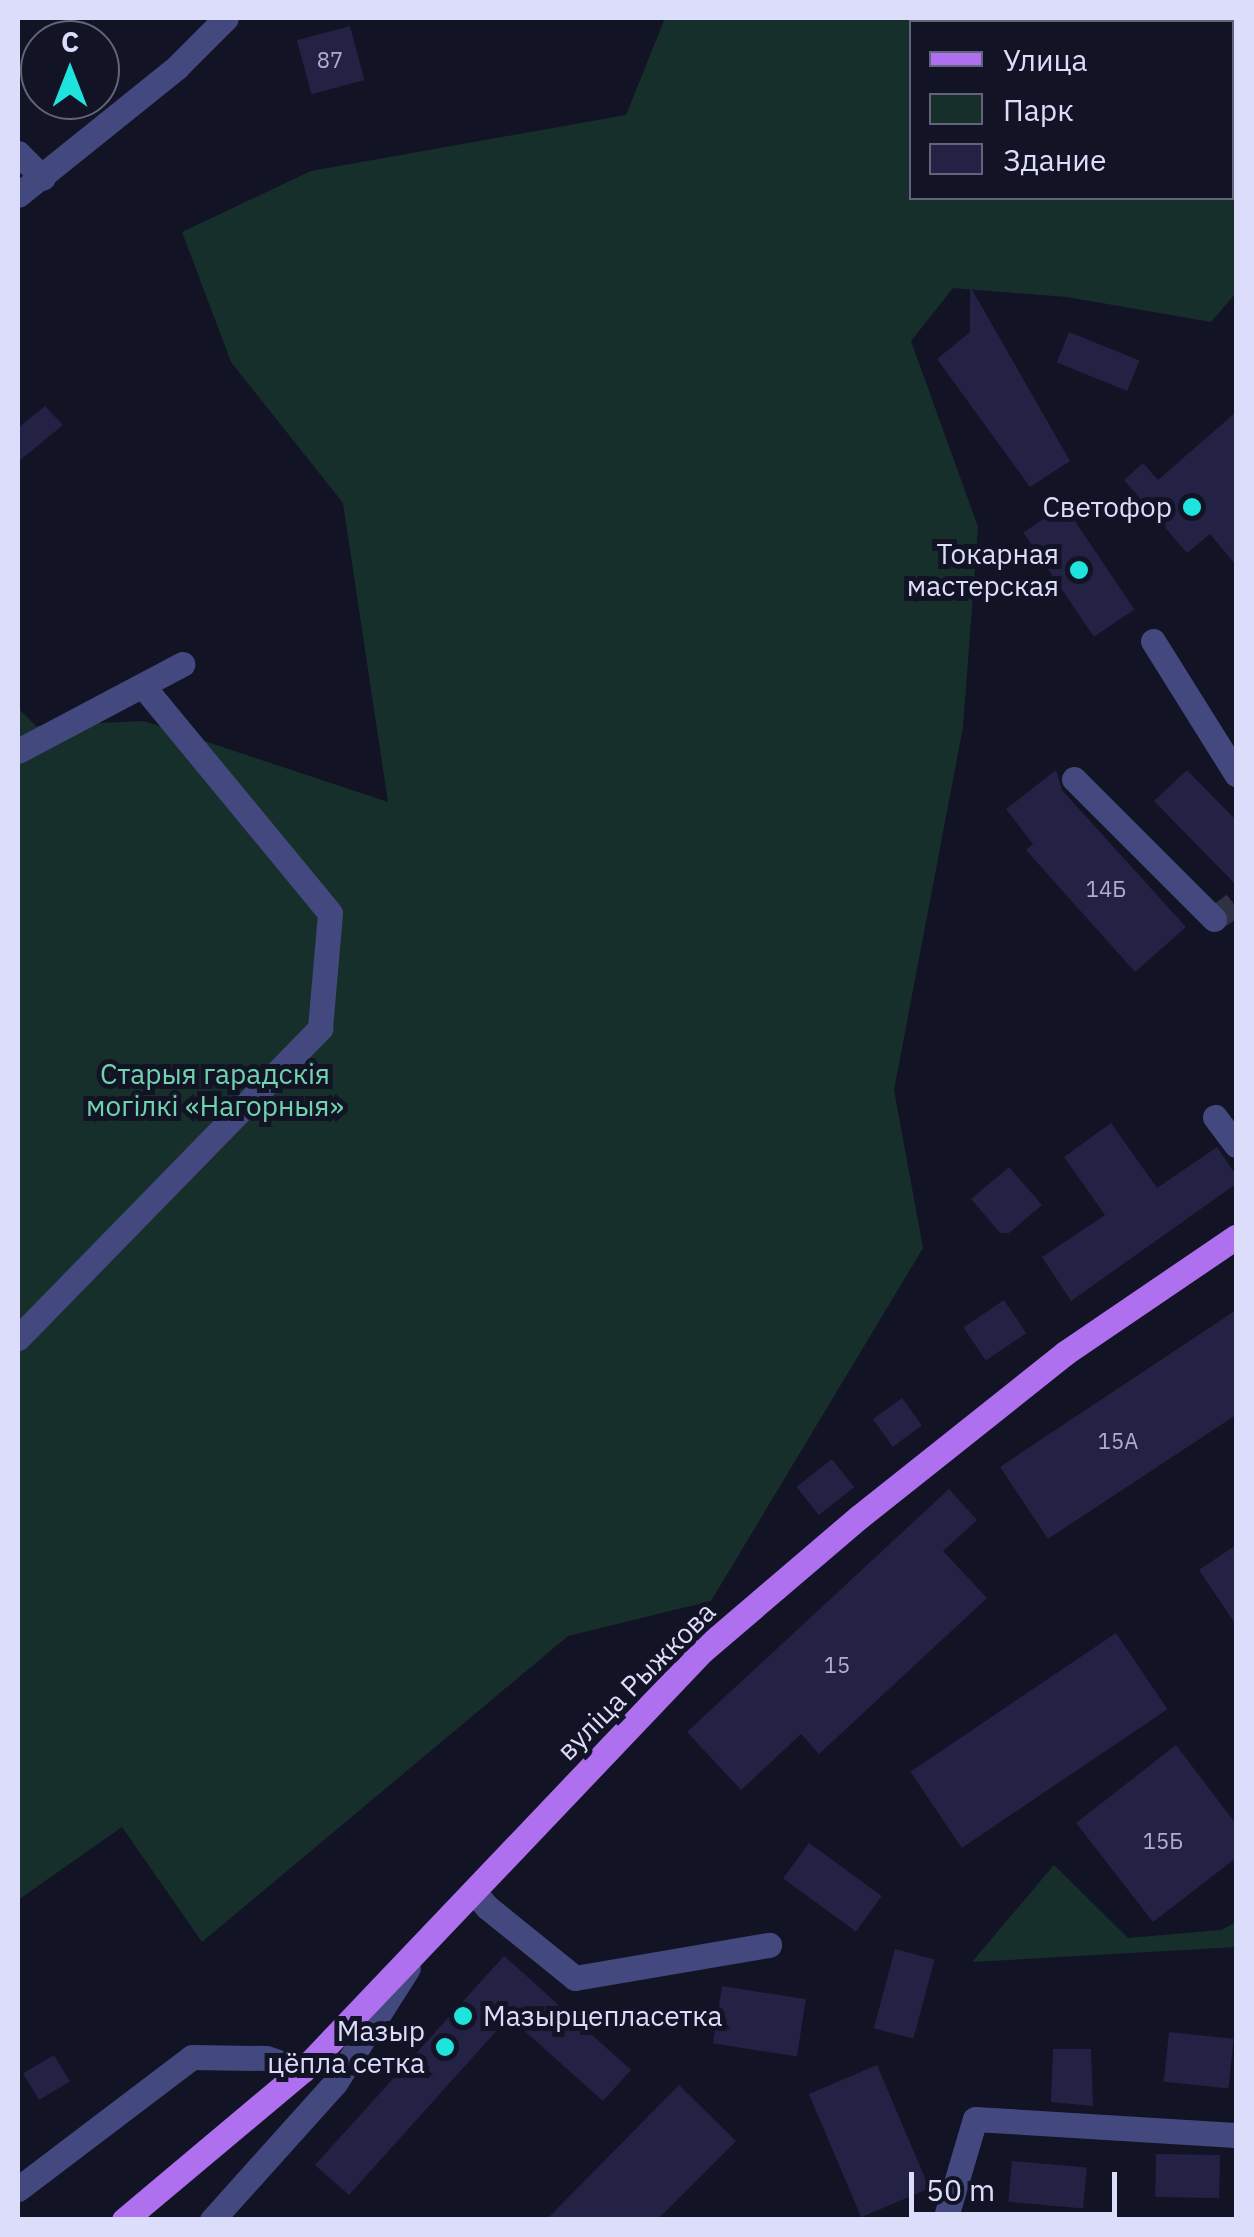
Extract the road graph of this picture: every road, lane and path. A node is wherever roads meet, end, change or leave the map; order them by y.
1 (226, 18) edge
2 (18, 152) edge
3 (44, 178) junction
4 (18, 196) edge
5 (1153, 641) dead end
6 (182, 664) dead end
7 (144, 687) junction
8 (18, 750) edge
9 (1236, 774) edge
10 (1074, 779) dead end
11 (1214, 919) dead end
12 (1215, 1116) dead end
13 (1236, 1144) edge
14 (1236, 1237) edge
15 (18, 1338) edge
16 (474, 1892) junction
17 (769, 1945) dead end
18 (419, 1952) junction
19 (304, 2070) junction
20 (1236, 2135) edge
21 (18, 2189) edge
22 (124, 2220) edge
23 (212, 2220) edge
24 (945, 2220) edge

1 - 3 street
2 - 3 street
3 - 4 street
5 - 9 street
6 - 7 street
7 - 8 street
7 - 15 street
10 - 11 street
12 - 13 street
14 - 16 main road, вуліца Рыжкова
16 - 17 street
16 - 18 main road, вуліца Рыжкова
18 - 19 main road, вуліца Рыжкова
18 - 23 street
19 - 21 street
19 - 22 main road, вуліца Рыжкова
20 - 24 street

